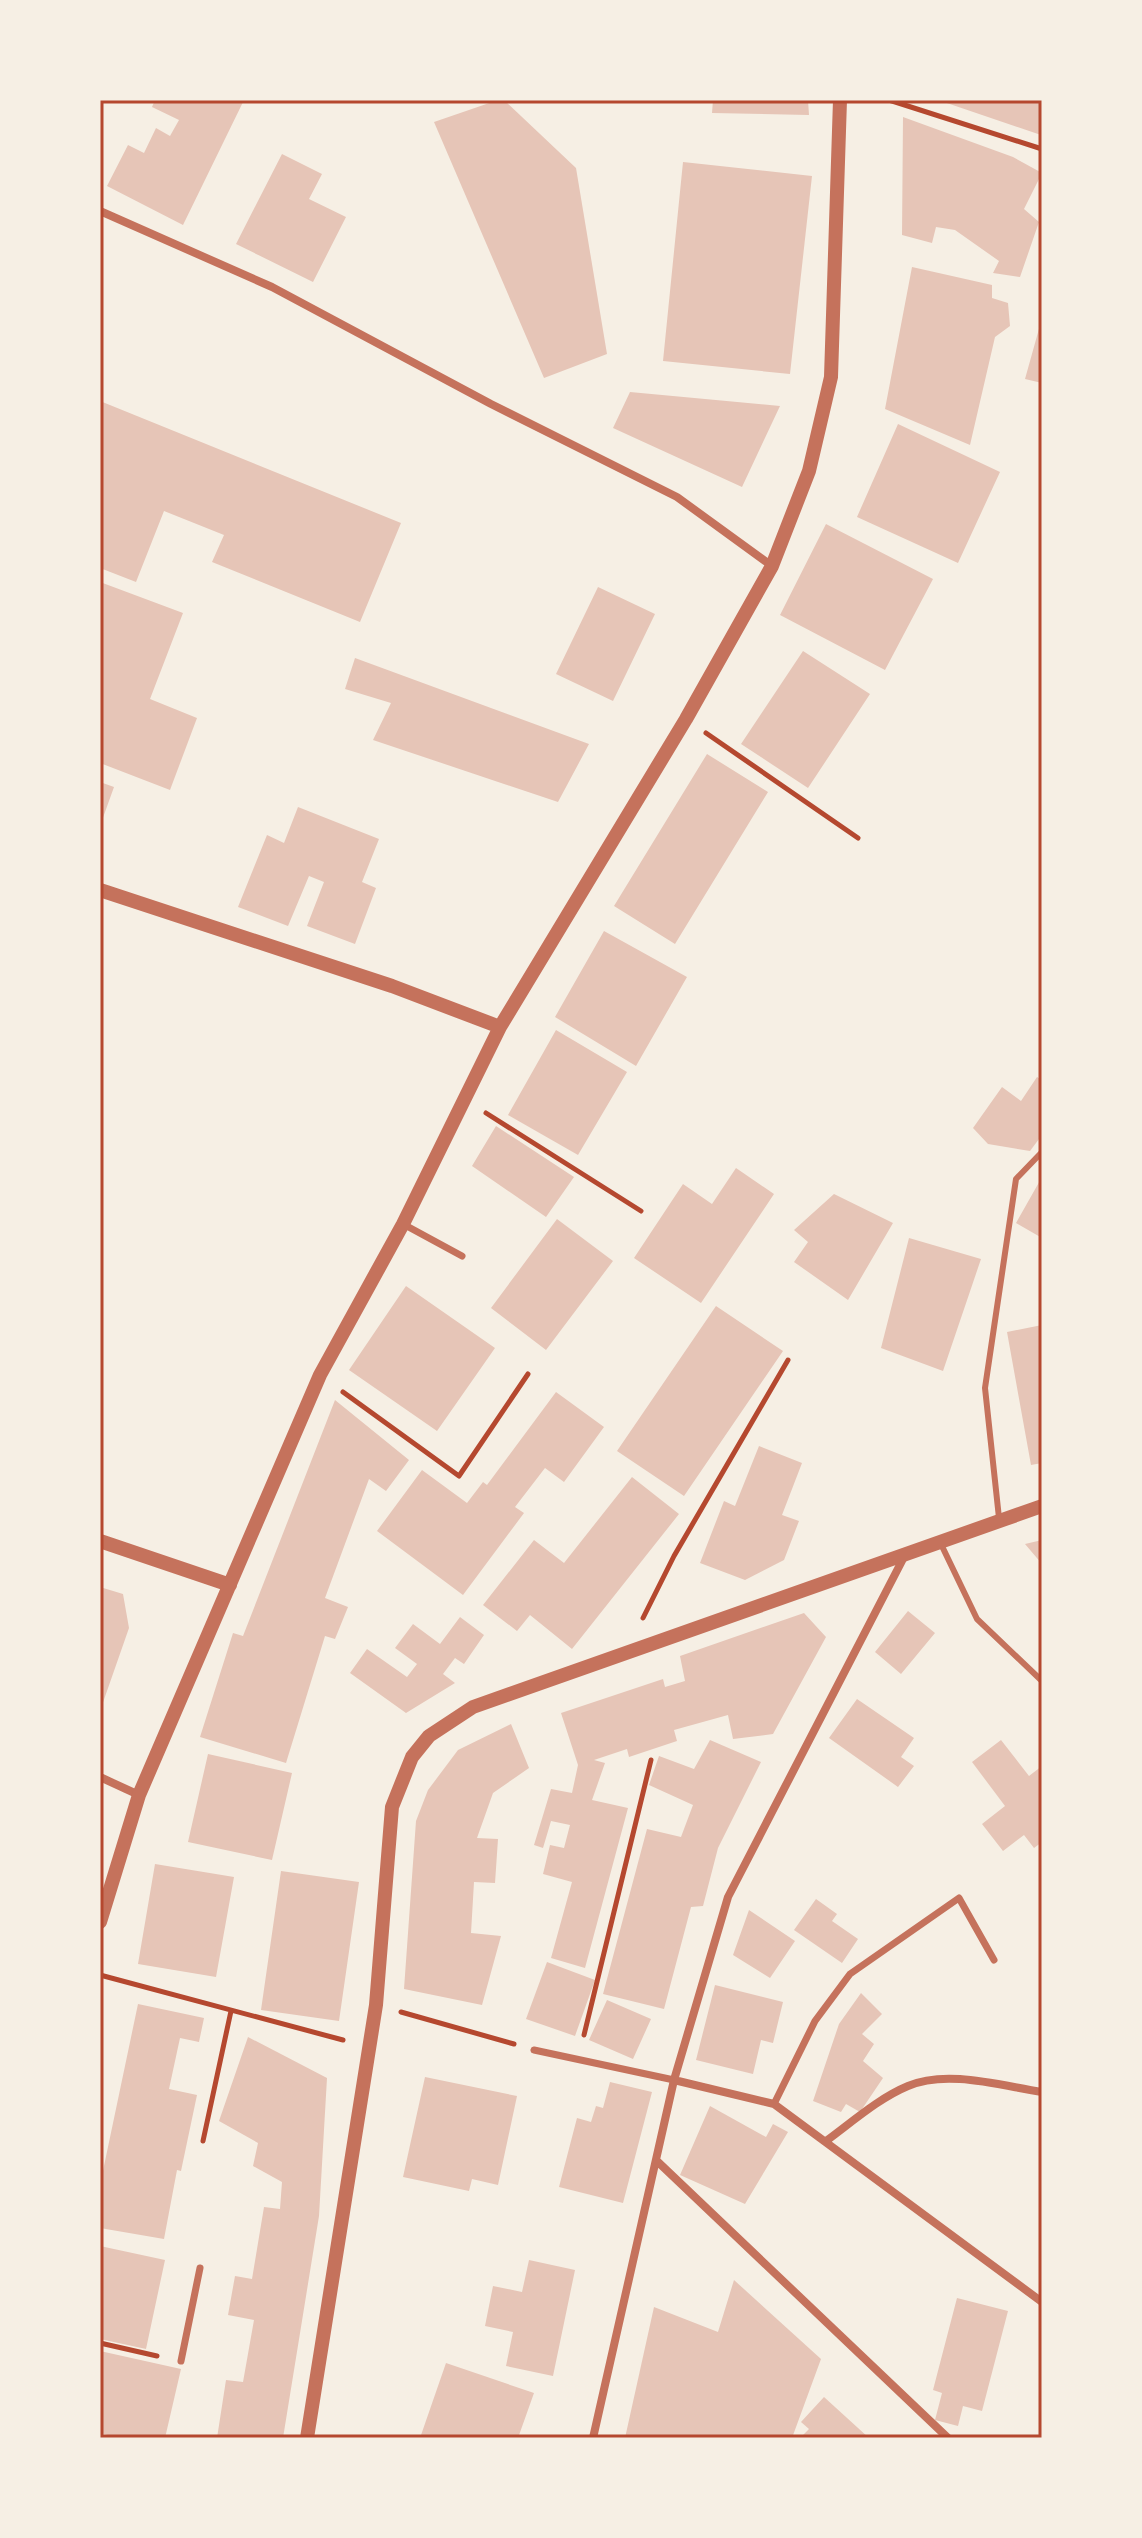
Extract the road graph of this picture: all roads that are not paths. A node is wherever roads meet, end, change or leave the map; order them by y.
1 (840, 100) edge
2 (100, 211) edge
3 (772, 566) junction
4 (100, 890) edge
5 (500, 1027) junction
6 (1042, 1152) edge
7 (403, 1224) junction
8 (462, 1256) dead end
9 (1042, 1506) edge
10 (999, 1518) junction
11 (100, 1541) edge
12 (940, 1542) junction
13 (904, 1557) junction
14 (230, 1585) junction
15 (1042, 1681) edge
16 (100, 1777) edge
17 (139, 1795) junction
18 (100, 1922) edge
19 (994, 1960) dead end
20 (534, 2050) road end
21 (674, 2080) junction
22 (1042, 2092) edge
23 (774, 2104) junction
24 (826, 2141) junction
25 (658, 2162) junction
26 (200, 2268) dead end
27 (1042, 2302) edge
28 (181, 2361) road end
29 (307, 2438) edge
30 (593, 2438) edge
31 (948, 2438) edge

1 - 3 street
2 - 3 street
3 - 5 street
4 - 5 street
5 - 7 street
6 - 10 lane
7 - 8 street
7 - 14 street
9 - 10 street
10 - 12 street
11 - 14 street
12 - 13 street
12 - 15 lane
13 - 21 street
13 - 29 street
14 - 17 street
16 - 17 street
17 - 18 street
19 - 23 street
20 - 21 street
21 - 23 street
21 - 25 street
22 - 24 street
23 - 24 street
24 - 27 street
25 - 30 street
25 - 31 street
26 - 28 street

